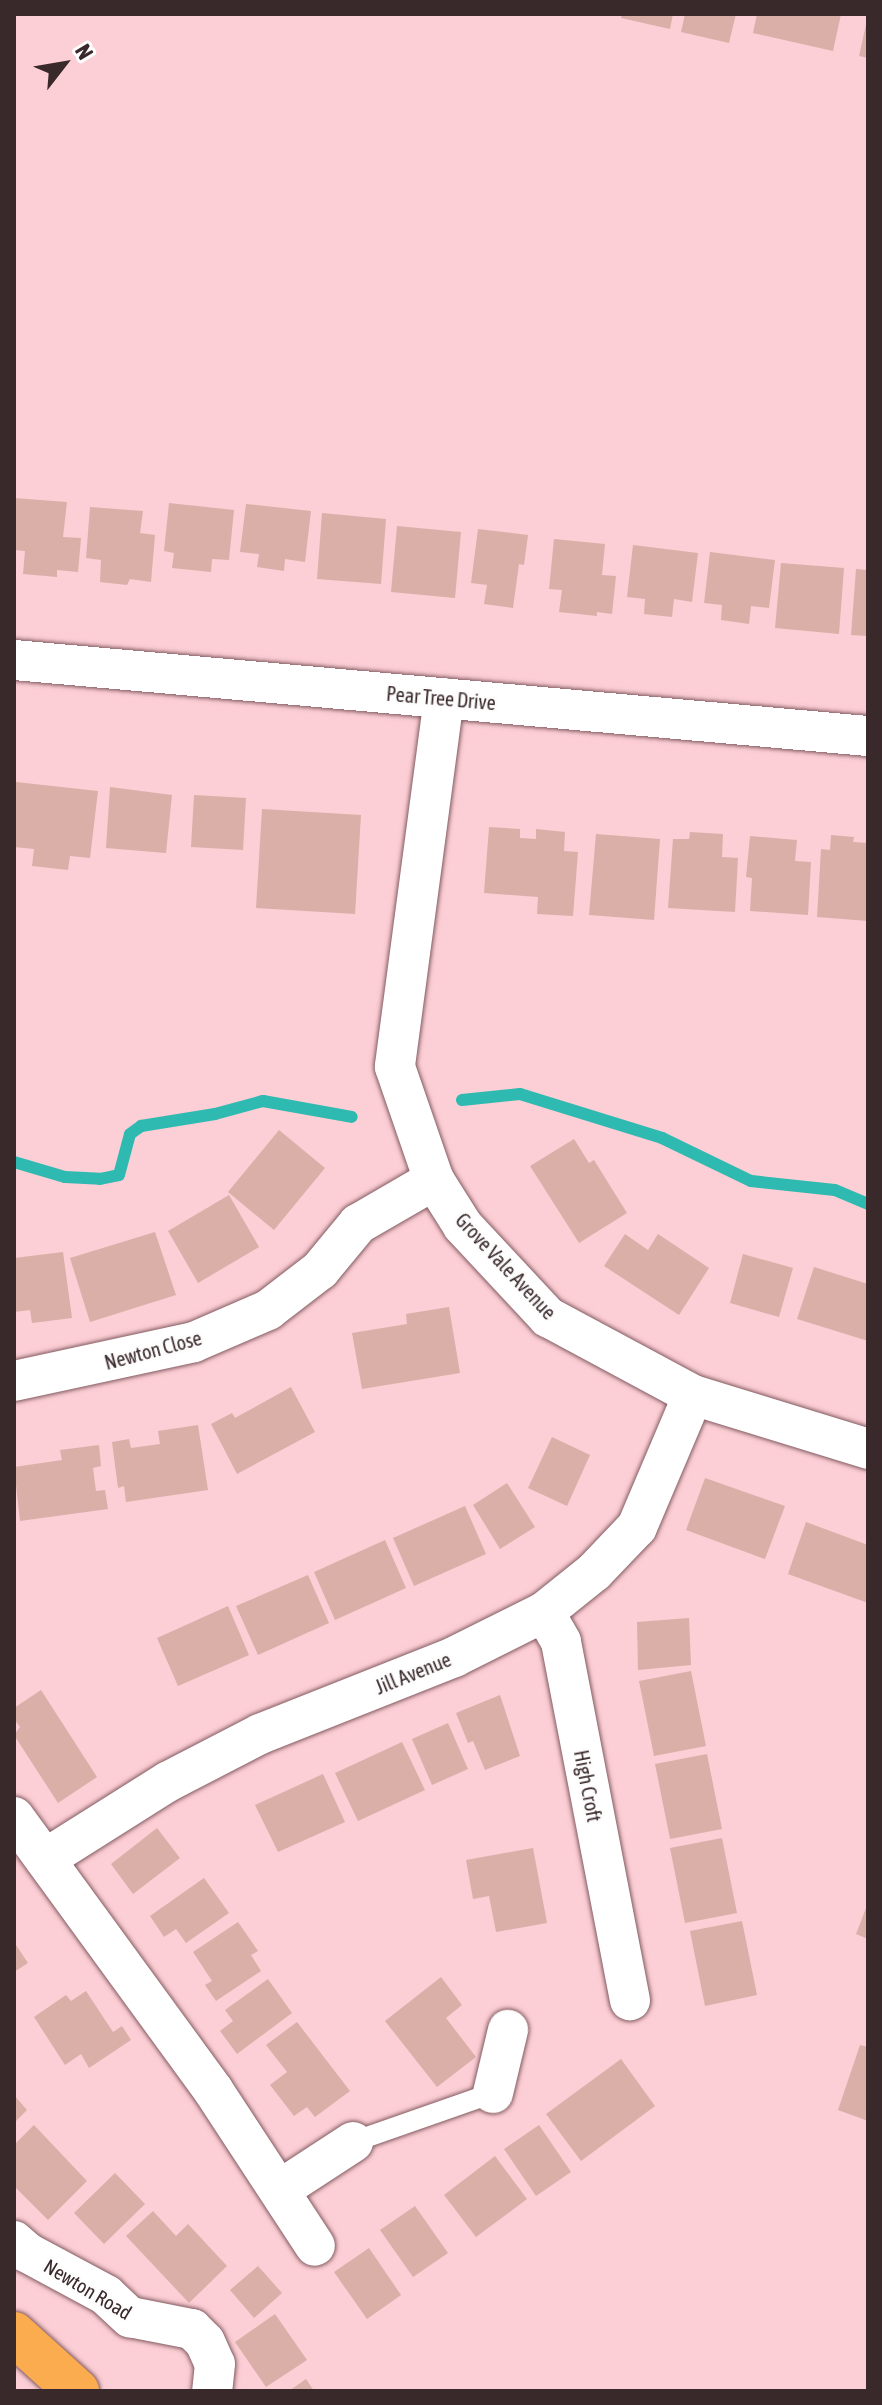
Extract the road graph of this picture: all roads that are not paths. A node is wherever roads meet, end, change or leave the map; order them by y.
1 (14, 660) edge
2 (444, 698) junction
3 (868, 736) edge
4 (434, 1180) junction
5 (14, 1381) edge
6 (693, 1395) junction
7 (868, 1449) edge
8 (544, 1612) junction
9 (14, 1817) edge
10 (45, 1859) junction
11 (613, 1980) dead end
12 (508, 2030) dead end
13 (493, 2093) joint
14 (353, 2142) joint
15 (281, 2189) junction
16 (14, 2241) edge
17 (315, 2246) dead end
18 (14, 2334) edge
19 (77, 2391) edge
20 (212, 2391) edge

1 - 2 street, Pear Tree Drive
2 - 3 street, Pear Tree Drive
2 - 4 street, Grove Vale Avenue
4 - 5 street, Newton Close
4 - 6 street, Grove Vale Avenue
6 - 7 street, Grove Vale Avenue
6 - 8 street, Jill Avenue
8 - 10 street, Jill Avenue
8 - 11 street, High Croft
9 - 10 street
10 - 15 street
12 - 13 street
13 - 14 lane
14 - 15 street
15 - 17 street
16 - 20 street, Newton Road
18 - 19 highway

